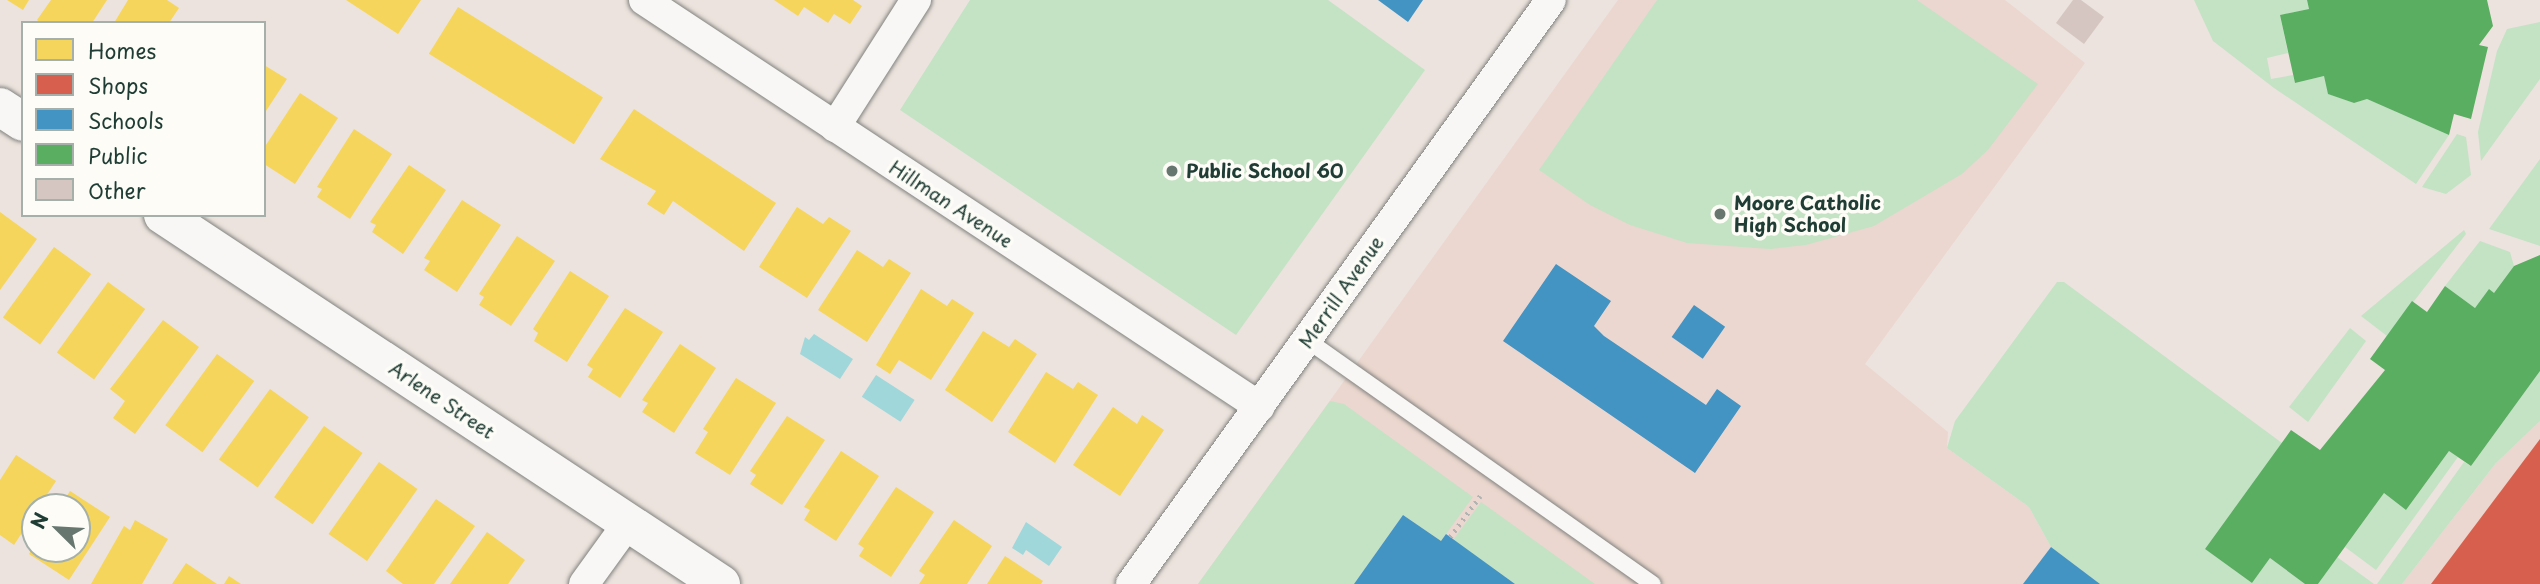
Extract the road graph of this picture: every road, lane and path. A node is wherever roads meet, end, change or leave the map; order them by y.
1 (644, 0) edge
2 (916, 0) edge
3 (1551, 0) edge
4 (0, 107) edge
5 (21, 121) edge
6 (835, 127) junction
7 (166, 217) edge
8 (1307, 340) junction
9 (1260, 407) junction
10 (1480, 496) dead end
11 (628, 523) junction
12 (1450, 537) dead end
13 (584, 584) edge
14 (721, 584) edge
15 (1131, 584) edge
16 (1653, 584) edge

1 - 6 street, Hillman Avenue
2 - 6 street
3 - 8 street, Merrill Avenue
4 - 5 street
6 - 9 street, Hillman Avenue
7 - 11 street, Arlene Street
8 - 9 street, Merrill Avenue
8 - 16 lane
9 - 15 street, Merrill Avenue
10 - 12 path
11 - 13 street
11 - 14 street, Arlene Street

